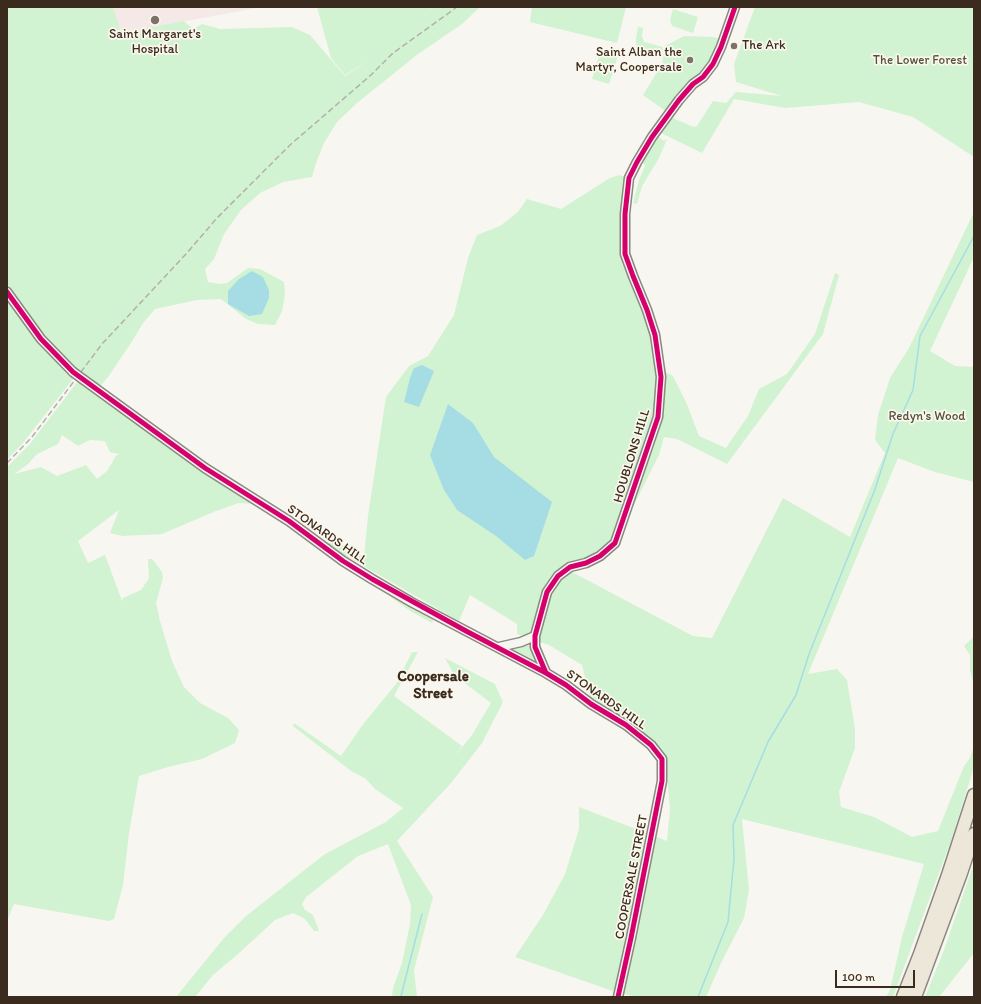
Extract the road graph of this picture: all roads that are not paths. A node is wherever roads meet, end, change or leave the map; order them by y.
1 (735, 7) edge
2 (7, 292) edge
3 (535, 636) junction
4 (499, 647) junction
5 (546, 673) junction
6 (662, 760) joint
7 (974, 795) edge
8 (974, 834) edge
9 (618, 997) edge
10 (902, 997) edge
11 (915, 997) edge

1 - 3 street, HOUBLONS HILL
2 - 4 street, STONARDS HILL, bridge
3 - 4 street
3 - 5 street, HOUBLONS HILL
4 - 5 street, STONARDS HILL
5 - 6 street, STONARDS HILL
6 - 9 street, COOPERSALE STREET
7 - 10 highway
8 - 11 highway

